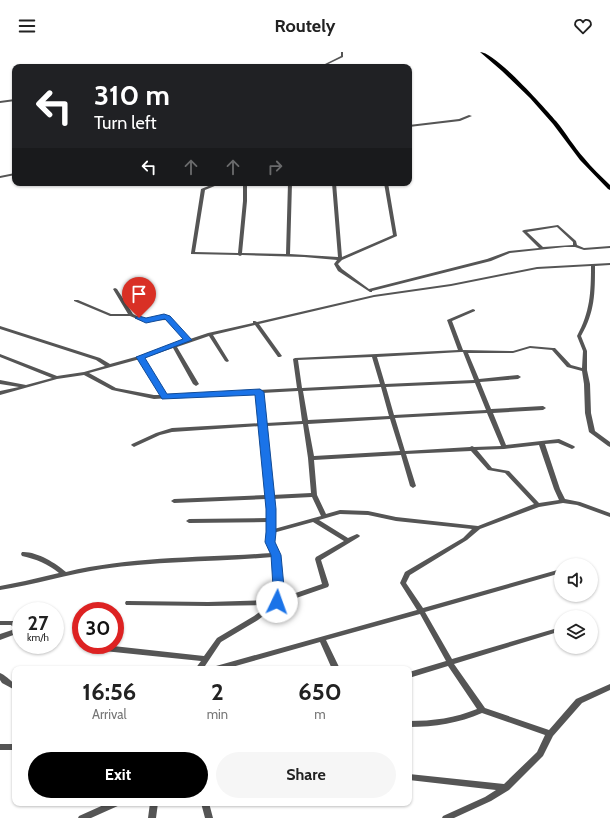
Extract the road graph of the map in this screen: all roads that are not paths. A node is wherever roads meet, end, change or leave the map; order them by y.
1 (342, 52) edge
2 (482, 52) edge
3 (326, 64) edge
4 (12, 100) edge
5 (0, 102) edge
6 (470, 116) dead end
7 (412, 126) edge
8 (12, 175) edge
9 (0, 177) edge
10 (211, 186) edge
11 (245, 186) edge
12 (290, 186) edge
13 (334, 186) edge
14 (387, 186) edge
15 (610, 188) edge
16 (575, 246) junction
17 (542, 248) junction
18 (610, 248) edge
19 (240, 255) junction
20 (288, 255) junction
21 (340, 258) junction
22 (610, 264) edge
23 (593, 265) junction
24 (116, 289) dead end
25 (369, 290) junction
26 (374, 296) junction
27 (76, 301) dead end
28 (473, 310) dead end
29 (131, 315) junction
30 (255, 322) junction
31 (0, 327) edge
32 (210, 334) junction
33 (188, 340) junction
34 (174, 345) junction
35 (463, 351) junction
36 (0, 355) edge
37 (280, 356) dead end
38 (374, 356) junction
39 (140, 357) junction
40 (227, 361) dead end
41 (109, 366) junction
42 (584, 370) junction
43 (85, 373) junction
44 (518, 377) dead end
45 (57, 378) junction
46 (478, 381) junction
47 (0, 382) edge
48 (196, 384) dead end
49 (382, 385) junction
50 (25, 386) junction
51 (300, 389) junction
52 (260, 392) junction
53 (0, 393) edge
54 (165, 397) junction
55 (543, 408) dead end
56 (491, 412) junction
57 (393, 417) junction
58 (306, 422) junction
59 (264, 425) junction
60 (542, 444) junction
61 (134, 445) dead end
62 (610, 446) edge
63 (504, 447) junction
64 (572, 447) dead end
65 (472, 448) junction
66 (402, 451) junction
67 (311, 458) junction
68 (413, 486) dead end
69 (314, 495) junction
70 (270, 498) junction
71 (174, 501) dead end
72 (563, 501) junction
73 (538, 506) junction
74 (610, 515) edge
75 (324, 516) junction
76 (271, 520) junction
77 (315, 520) junction
78 (189, 521) dead end
79 (478, 528) junction
80 (271, 532) junction
81 (357, 536) dead end
82 (348, 541) junction
83 (24, 554) dead end
84 (276, 555) junction
85 (64, 573) junction
86 (554, 573) edge
87 (0, 588) edge
88 (277, 602) junction
89 (128, 603) dead end
90 (422, 612) junction
91 (0, 623) edge
92 (554, 631) edge
93 (0, 637) edge
94 (322, 639) junction
95 (124, 650) edge
96 (206, 660) junction
97 (450, 664) junction
98 (201, 666) edge
99 (227, 666) edge
100 (335, 666) edge
101 (412, 674) edge
102 (0, 676) edge
103 (12, 685) edge
104 (610, 688) edge
105 (482, 710) junction
106 (412, 724) edge
107 (550, 734) junction
108 (0, 747) edge
109 (12, 747) edge
110 (412, 777) edge
111 (506, 788) junction
112 (110, 806) edge
113 (154, 806) edge
114 (206, 806) edge
115 (82, 818) edge
116 (152, 818) edge
117 (209, 818) edge
118 (446, 818) edge

1 - 3 street
2 - 15 main road
4 - 5 street
6 - 7 street
8 - 9 street
10 - 19 street
11 - 19 street
12 - 20 street
13 - 21 street
14 - 21 street
16 - 17 street
16 - 17 street
16 - 18 street
17 - 25 street
19 - 20 street
20 - 21 street
21 - 25 street
22 - 23 street
23 - 26 street
23 - 42 street
24 - 29 street
25 - 26 street
26 - 30 street
27 - 29 street
28 - 35 street
29 - 33 street
30 - 32 street
30 - 37 street
31 - 41 street
32 - 33 street
32 - 40 street
33 - 34 street
34 - 39 street
34 - 48 street
35 - 38 street
35 - 42 street
35 - 46 street
36 - 45 street
38 - 49 street
38 - 51 street
39 - 41 street
39 - 54 street
41 - 43 street
42 - 62 street
43 - 45 street
43 - 54 street
44 - 46 street
45 - 50 street
46 - 49 street
46 - 56 street
47 - 50 street
49 - 51 street
49 - 57 street
50 - 53 street
51 - 52 street
51 - 58 street
52 - 54 street
52 - 59 street
55 - 56 street
56 - 57 street
56 - 63 street
57 - 58 street
57 - 66 street
58 - 59 street
58 - 67 street
59 - 61 street
59 - 70 street
60 - 63 street
60 - 64 street
60 - 72 street
63 - 65 street
65 - 66 street
65 - 73 street
66 - 67 street
66 - 68 street
67 - 69 street
69 - 70 street
69 - 75 street
70 - 71 street
70 - 76 street
72 - 73 street
72 - 74 street
73 - 79 street
75 - 77 street
75 - 79 street
76 - 78 street
76 - 80 street
77 - 80 street
77 - 82 street
79 - 90 street
80 - 84 street
81 - 82 street
82 - 88 street
83 - 85 street
84 - 85 street
84 - 88 street
85 - 87 street
86 - 90 street
88 - 89 street
88 - 96 street
90 - 94 street
90 - 97 street
91 - 93 street
92 - 97 street
94 - 99 street
94 - 100 street
95 - 96 street
96 - 98 street
97 - 101 street
97 - 105 street
102 - 103 street
104 - 107 street
105 - 106 street
105 - 107 street
107 - 111 street
108 - 109 street
110 - 111 street
111 - 118 street
112 - 115 street
113 - 116 street
114 - 117 street

